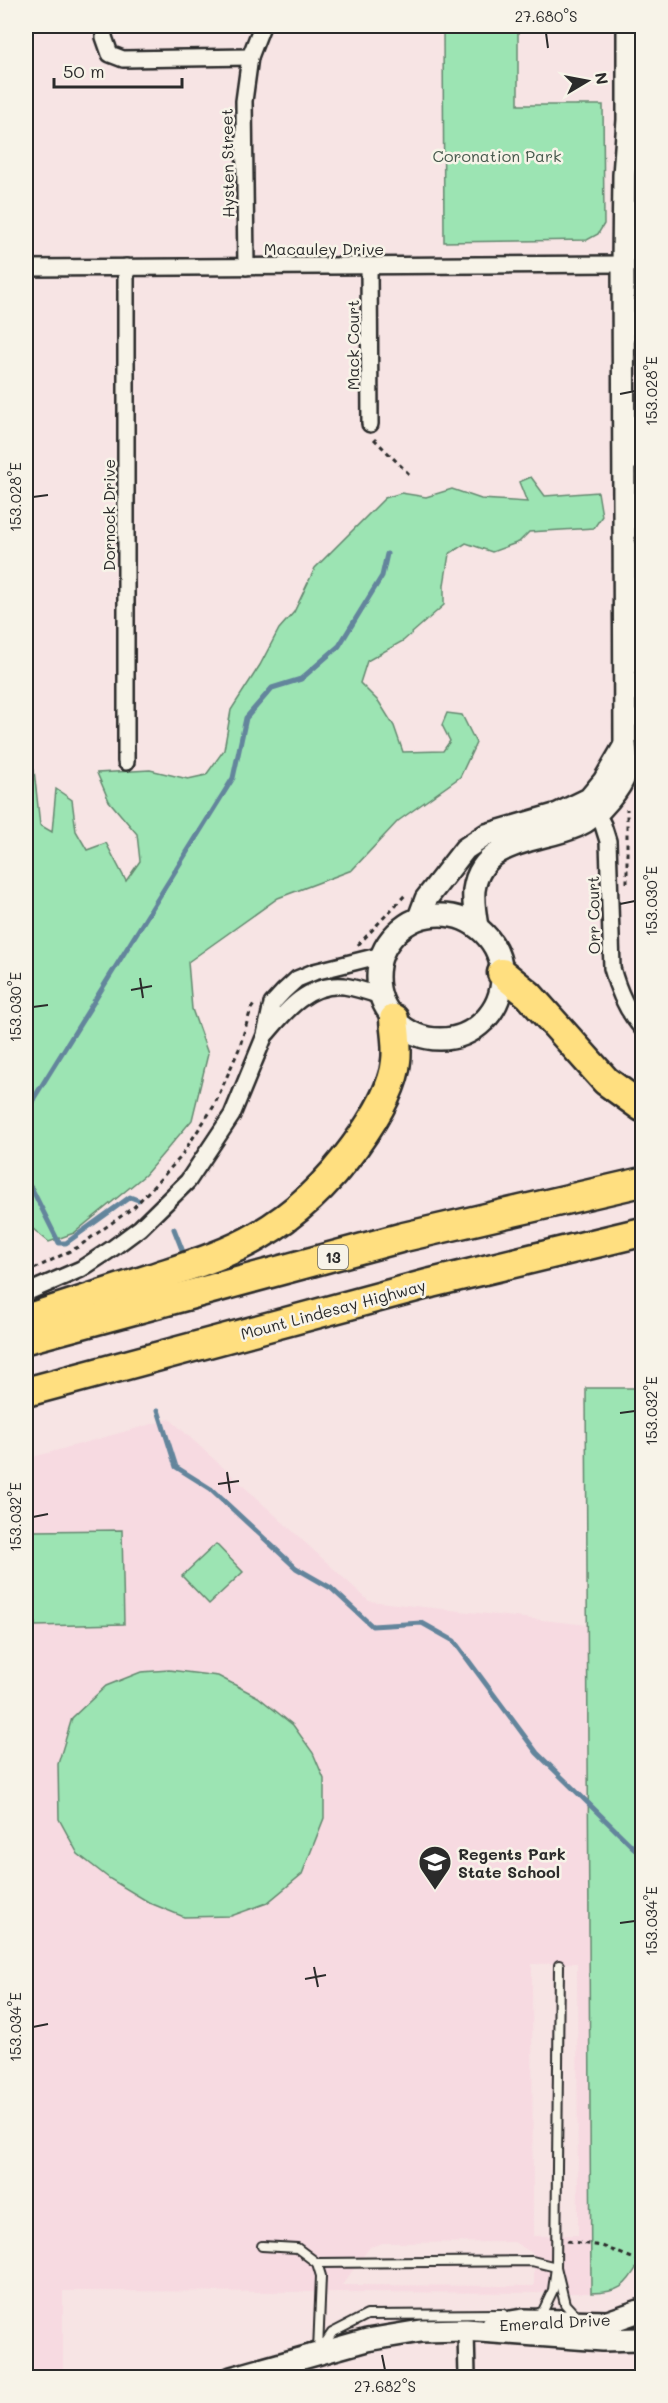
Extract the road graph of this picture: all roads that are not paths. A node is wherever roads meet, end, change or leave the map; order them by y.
1 (104, 26) edge
2 (262, 26) edge
3 (628, 26) edge
4 (250, 57) junction
5 (623, 264) junction
6 (369, 266) junction
7 (126, 267) junction
8 (246, 267) junction
9 (26, 268) edge
10 (370, 424) road end
11 (634, 461) edge
12 (635, 718) edge
13 (126, 762) dead end
14 (593, 806) junction
15 (419, 918) junction
16 (477, 927) junction
17 (382, 955) junction
18 (502, 973) junction
19 (387, 1007) junction
20 (642, 1028) edge
21 (265, 1035) junction
22 (642, 1107) edge
23 (642, 1182) edge
24 (637, 1235) edge
25 (26, 1293) edge
26 (26, 1319) edge
27 (26, 1339) edge
28 (26, 1392) edge
29 (559, 1965) dead end
30 (262, 2246) dead end
31 (317, 2263) junction
32 (556, 2267) junction
33 (642, 2310) edge
34 (642, 2314) edge
35 (523, 2320) junction
36 (581, 2321) junction
37 (466, 2330) junction
38 (640, 2345) edge
39 (318, 2353) junction
40 (231, 2378) edge
41 (467, 2378) edge

1 - 4 street
2 - 4 street, Hysten Street
3 - 5 street
4 - 8 street, Hysten Street
5 - 6 street, Macauley Drive
5 - 11 street
6 - 8 street, Macauley Drive
6 - 10 street, Mack Court
7 - 8 street, Macauley Drive
7 - 9 street, Macauley Drive
7 - 13 street, Dornock Drive
11 - 12 street
12 - 14 street
14 - 15 street
14 - 16 street
14 - 20 street, Orr Court
15 - 16 street
15 - 17 street
16 - 18 street
17 - 19 street
17 - 21 street
18 - 19 street
18 - 22 highway
19 - 21 street
19 - 26 highway
21 - 25 street
23 - 27 highway, 13
24 - 28 highway, Mount Lindesay Highway
29 - 32 lane
30 - 31 lane
31 - 32 lane
31 - 39 lane
32 - 35 lane
32 - 36 lane
33 - 36 street, Emerald Drive
34 - 38 street, Emerald Drive
35 - 36 street, Emerald Drive
35 - 37 street, Emerald Drive
35 - 39 lane
37 - 38 street, Emerald Drive
37 - 39 street, Emerald Drive
37 - 41 street
39 - 40 street, Emerald Drive

